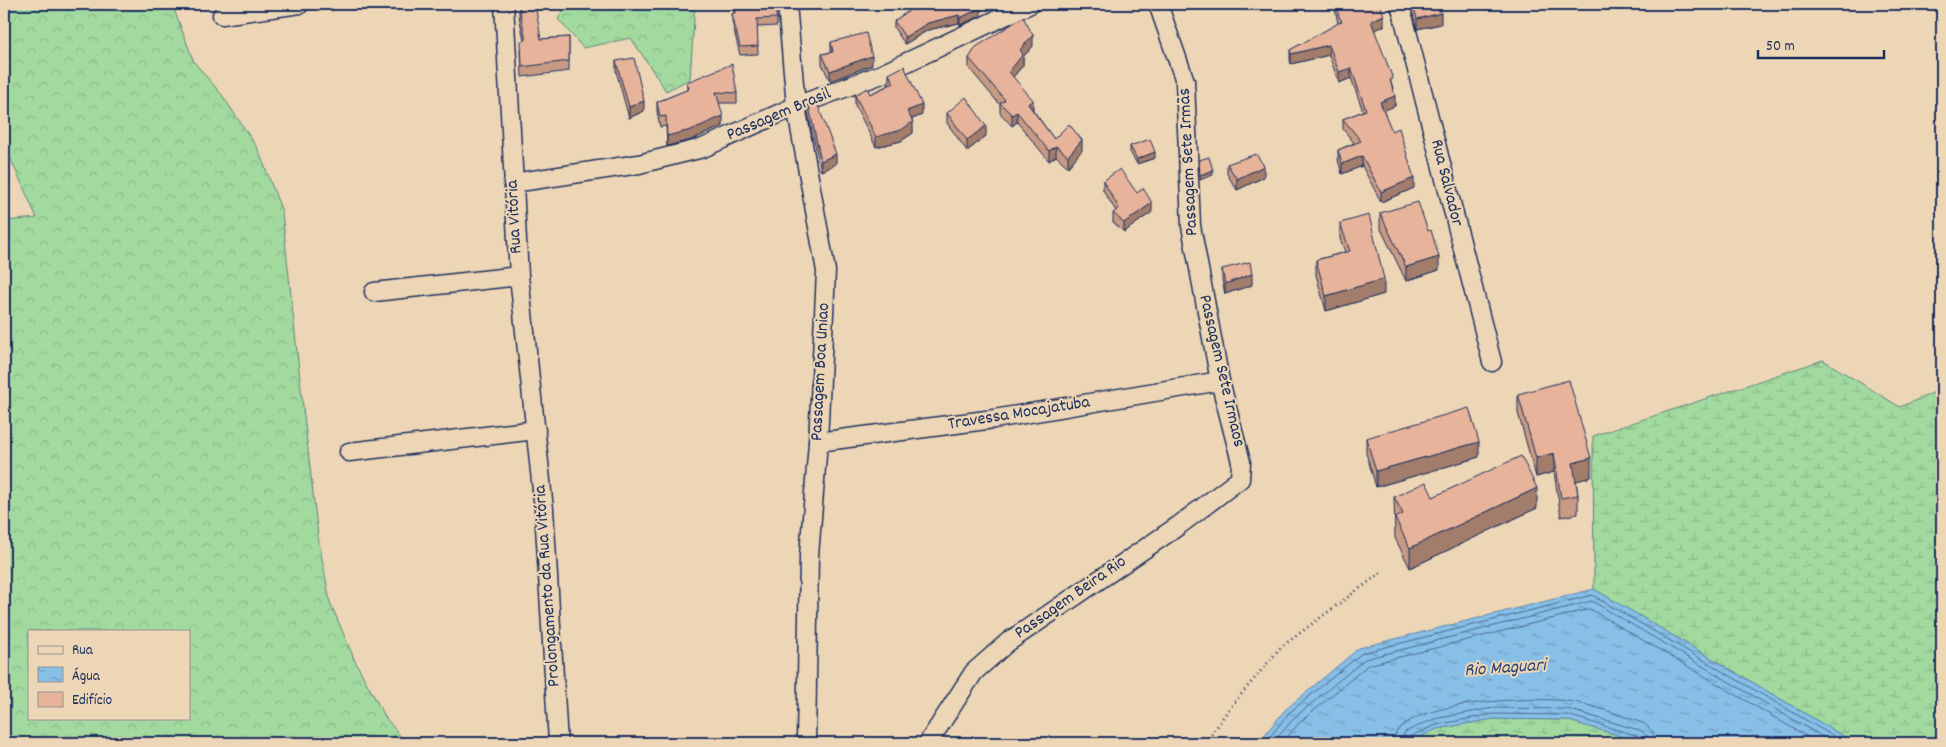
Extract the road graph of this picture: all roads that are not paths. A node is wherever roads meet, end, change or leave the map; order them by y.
1 (300, 4) edge
2 (504, 4) edge
3 (788, 4) edge
4 (1030, 4) edge
5 (1158, 4) edge
6 (1400, 4) edge
7 (222, 14) dead end
8 (796, 106) junction
9 (514, 183) junction
10 (1198, 264) joint
11 (518, 276) junction
12 (374, 292) dead end
13 (1492, 362) dead end
14 (1220, 381) junction
15 (536, 430) junction
16 (818, 442) junction
17 (349, 452) dead end
18 (1240, 479) joint
19 (558, 743) edge
20 (806, 743) edge
21 (928, 743) edge

1 - 7 street
2 - 9 street, Rua Vitória
3 - 8 street, Passagem Boa Uniao
4 - 8 street, Passagem Brasil
5 - 10 street, Passagem Sete Irmãs
6 - 13 street, Rua Salvador
8 - 9 street, Passagem Brasil
8 - 16 street, Passagem Boa Uniao
9 - 11 street, Rua Vitória
10 - 14 street, Passagem Sete Irmaos
11 - 12 street
11 - 15 street, Rua Vitória
14 - 16 street, Travessa Mocajatuba
14 - 18 street, Passagem Sete Irmaos
15 - 17 street
15 - 19 street, Prolongamento da Rua Vitória
16 - 20 street, Passagem Boa Uniao
18 - 21 street, Passagem Beira Rio

